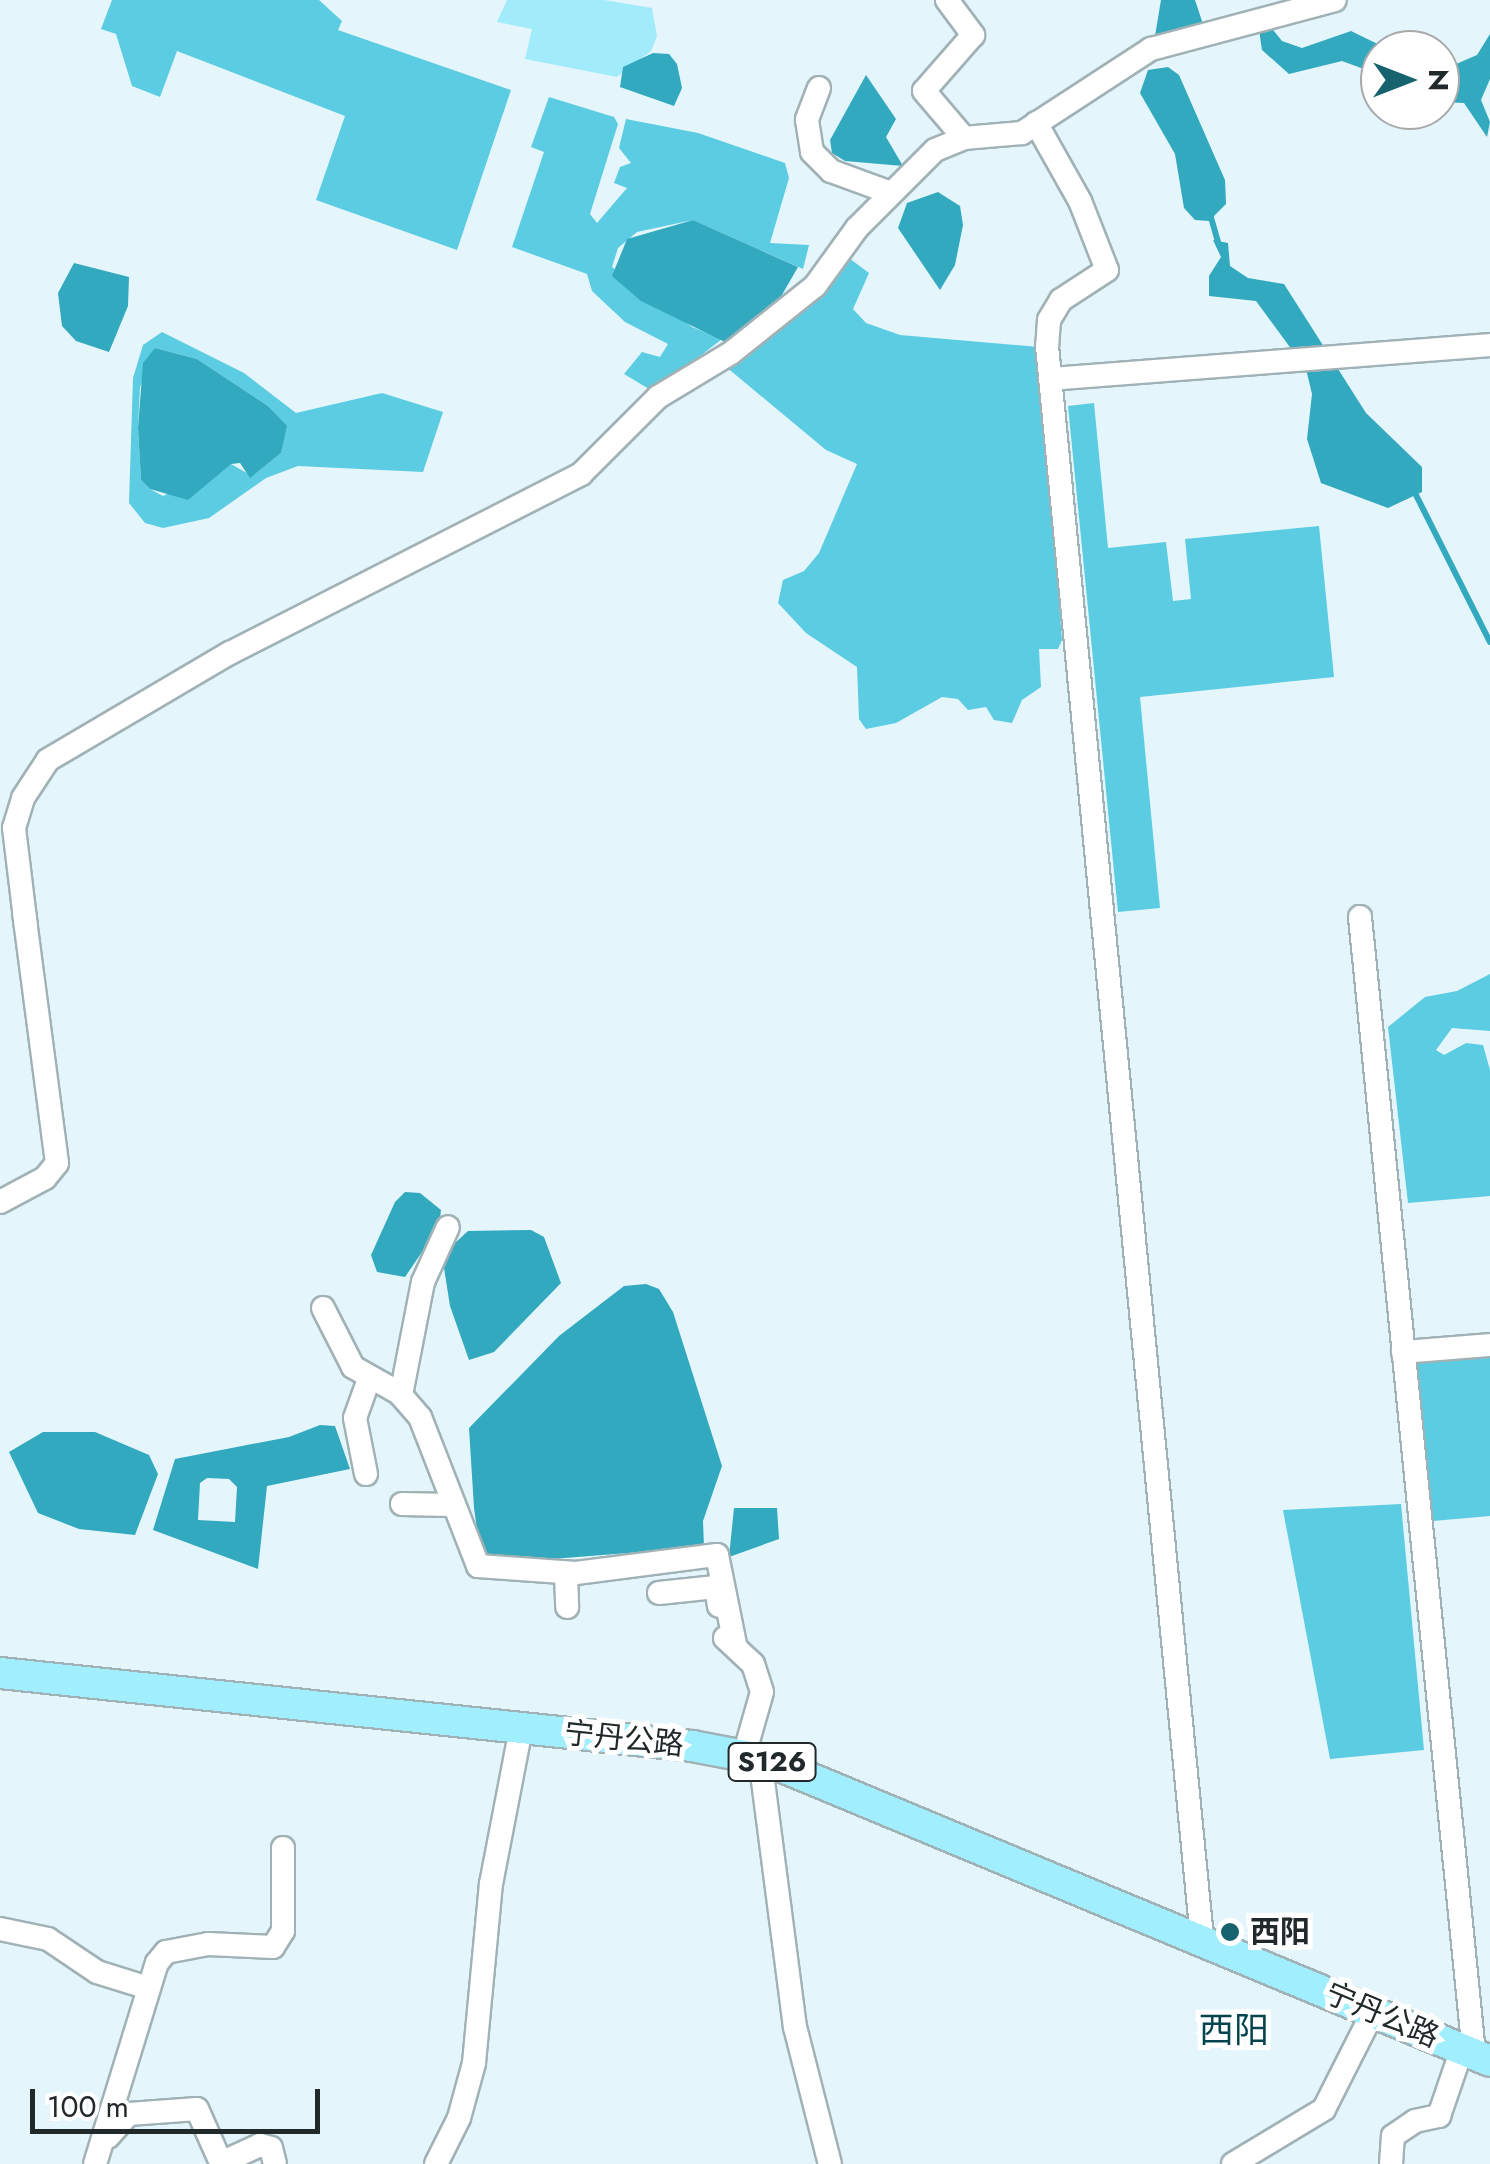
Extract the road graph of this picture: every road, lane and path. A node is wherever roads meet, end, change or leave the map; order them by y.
1 (947, 0) edge
2 (1335, 0) edge
3 (819, 88) dead end
4 (1036, 123) junction
5 (964, 138) junction
6 (891, 194) junction
7 (1490, 345) edge
8 (1050, 379) junction
9 (0, 823) edge
10 (1360, 916) dead end
11 (26, 927) junction
12 (0, 1202) edge
13 (448, 1227) dead end
14 (322, 1308) dead end
15 (1490, 1345) edge
16 (1404, 1352) junction
17 (369, 1379) junction
18 (401, 1395) junction
19 (366, 1474) dead end
20 (402, 1504) dead end
21 (450, 1504) junction
22 (566, 1573) junction
23 (659, 1592) dead end
24 (567, 1608) dead end
25 (734, 1644) junction
26 (0, 1673) edge
27 (521, 1728) junction
28 (752, 1757) junction
29 (283, 1848) dead end
30 (0, 1928) edge
31 (1202, 1939) junction
32 (148, 1988) junction
33 (1372, 2012) junction
34 (1475, 2055) edge
35 (96, 2162) edge
36 (230, 2162) edge
37 (275, 2164) edge
38 (436, 2164) edge
39 (830, 2164) edge
40 (1233, 2164) edge
41 (1390, 2164) edge

1 - 5 street
2 - 4 street
3 - 6 street
4 - 5 street
4 - 8 street
5 - 6 street
6 - 11 street
7 - 8 street
8 - 31 street
9 - 11 street
10 - 16 street
11 - 12 street
13 - 18 street
14 - 17 street
15 - 16 street
16 - 34 street
17 - 18 street
17 - 19 street
18 - 21 street
20 - 21 street
21 - 22 street
22 - 24 street
22 - 25 street
23 - 25 street
25 - 28 street
26 - 27 main road, 宁丹公路 / S126
27 - 28 main road, 宁丹公路 / S126
27 - 38 street
28 - 31 main road, 宁丹公路 / S126
28 - 39 street
29 - 32 street
30 - 32 street
31 - 33 main road, 宁丹公路 / S126
32 - 35 street
33 - 34 main road, 宁丹公路 / S126
33 - 40 street
34 - 41 street
35 - 36 street
36 - 37 street

